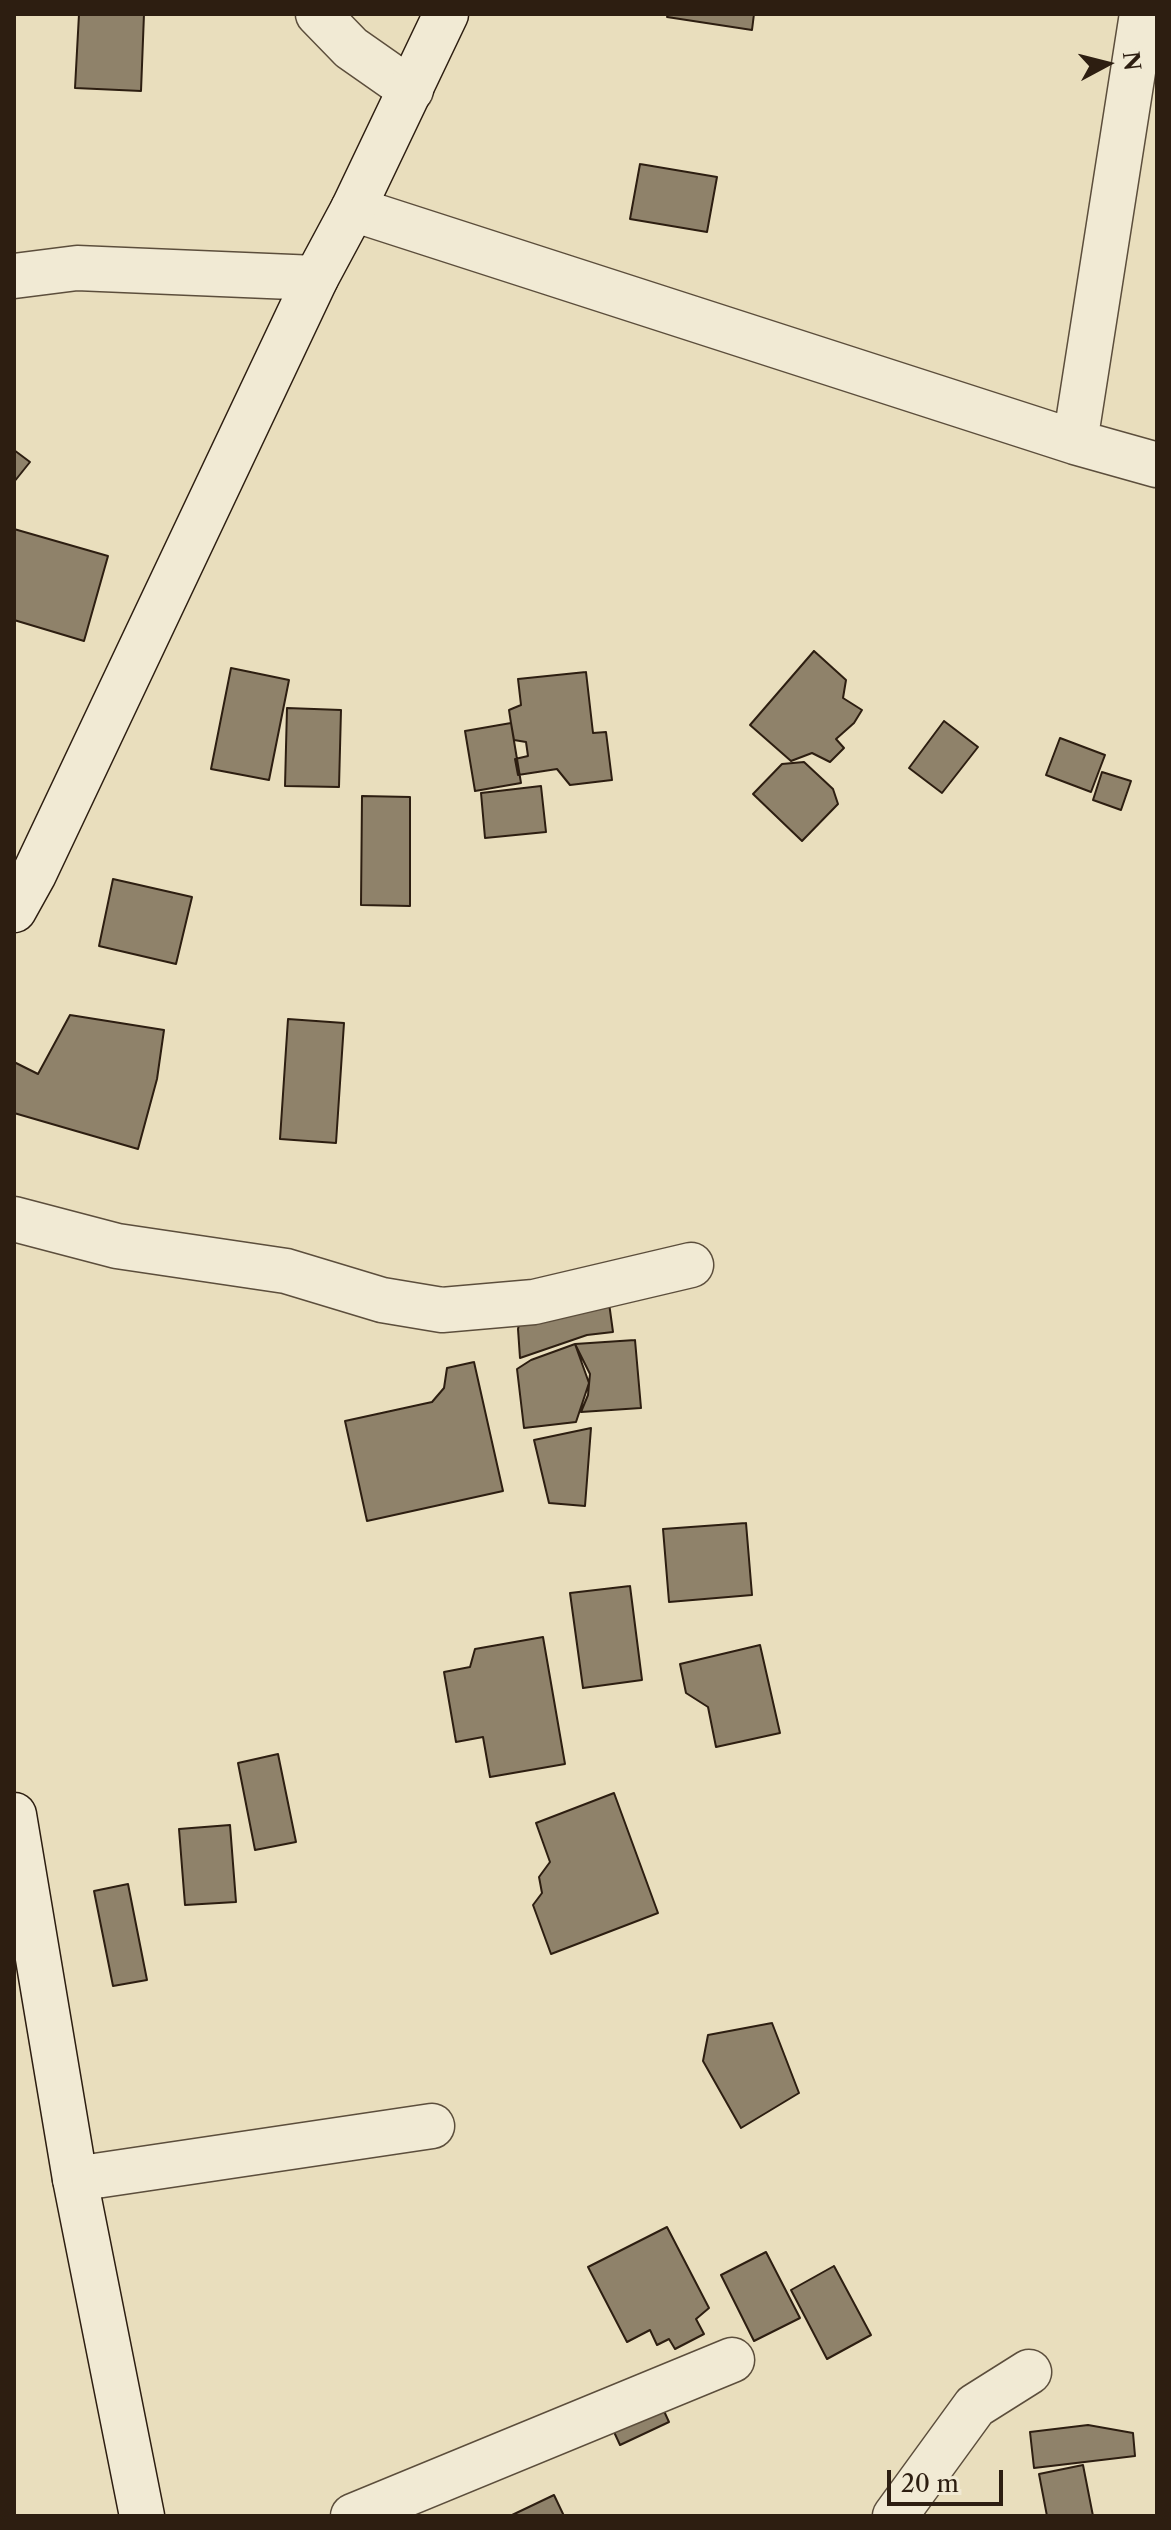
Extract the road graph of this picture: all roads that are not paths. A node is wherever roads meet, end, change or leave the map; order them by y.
1 (318, 14) edge
2 (446, 14) edge
3 (1142, 14) edge
4 (411, 90) junction
5 (353, 209) junction
6 (14, 276) edge
7 (316, 278) junction
8 (1075, 442) junction
9 (1157, 465) edge
10 (14, 910) edge
11 (14, 1219) edge
12 (691, 1265) dead end
13 (15, 1831) edge
14 (432, 2126) dead end
15 (75, 2179) junction
16 (732, 2360) dead end
17 (1029, 2372) dead end
18 (142, 2516) edge
19 (353, 2516) edge
20 (895, 2516) edge

1 - 4 street
2 - 4 street
3 - 8 street
4 - 5 street
5 - 7 street
5 - 8 street
6 - 7 street
7 - 10 street
8 - 9 street
11 - 12 street
13 - 15 street
14 - 15 street
15 - 18 street
16 - 19 street
17 - 20 street

